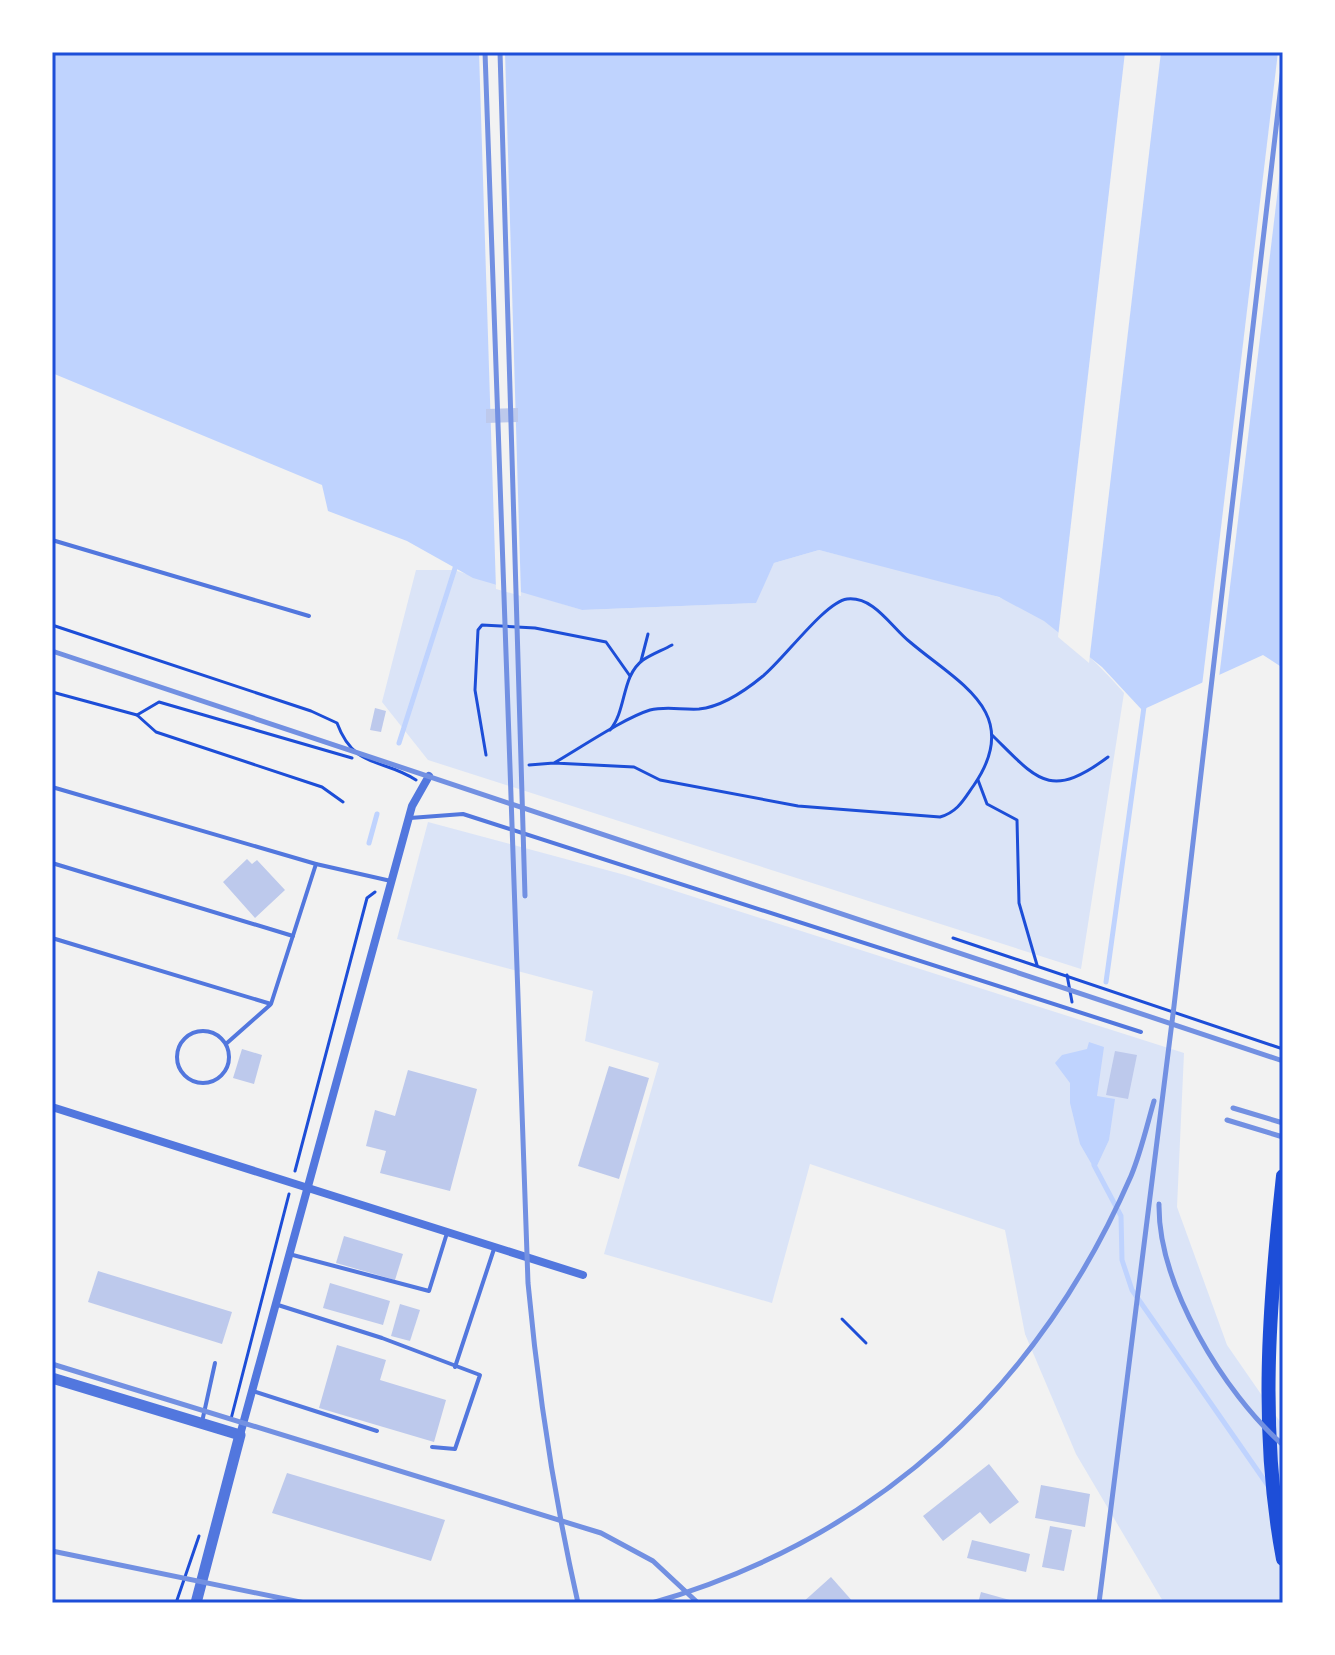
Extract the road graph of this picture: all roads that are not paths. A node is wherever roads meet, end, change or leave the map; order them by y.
1 (52, 540) edge
2 (309, 616) dead end
3 (429, 776) dead end
4 (52, 787) edge
5 (408, 818) junction
6 (52, 863) edge
7 (316, 864) junction
8 (391, 881) junction
9 (293, 936) junction
10 (52, 938) edge
11 (271, 1004) junction
12 (1141, 1032) dead end
13 (227, 1043) junction
14 (52, 1107) edge
15 (1283, 1176) edge
16 (307, 1189) junction
17 (447, 1233) junction
18 (494, 1249) junction
19 (289, 1254) junction
20 (583, 1275) dead end
21 (276, 1304) junction
22 (215, 1363) dead end
23 (455, 1367) junction
24 (52, 1378) edge
25 (253, 1391) junction
26 (201, 1424) junction
27 (377, 1431) dead end
28 (240, 1435) junction
29 (432, 1447) dead end
30 (1283, 1559) edge
31 (196, 1603) edge

1 - 2 lane
3 - 5 street
4 - 7 lane
5 - 8 street
5 - 12 lane
6 - 9 lane
7 - 8 lane
7 - 9 lane
8 - 16 street
9 - 11 lane
10 - 11 lane
11 - 13 lane
13 - 13 lane
14 - 16 street
15 - 30 main road
16 - 17 street
16 - 19 street
17 - 18 street
17 - 19 lane
18 - 20 street
18 - 23 lane
19 - 21 street
21 - 23 lane
21 - 25 street
22 - 26 lane
23 - 29 lane
24 - 26 street
25 - 27 lane
25 - 28 street
26 - 28 street
28 - 31 street

